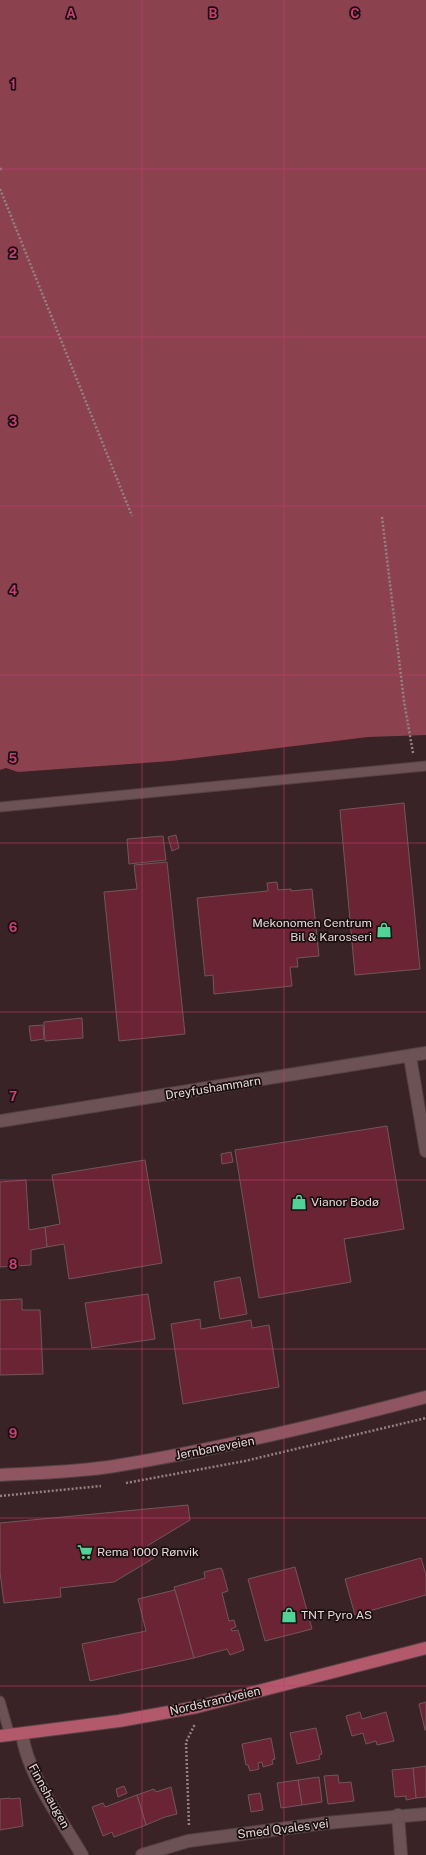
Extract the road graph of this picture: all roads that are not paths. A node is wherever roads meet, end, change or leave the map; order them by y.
1 (426, 766) edge
2 (0, 807) edge
3 (426, 1053) edge
4 (410, 1057) junction
5 (0, 1121) edge
6 (426, 1151) edge
7 (426, 1397) edge
8 (0, 1475) edge
9 (426, 1648) edge
10 (0, 1701) edge
11 (11, 1736) edge
12 (426, 1814) edge
13 (398, 1815) junction
14 (82, 1855) edge
15 (142, 1855) edge
16 (401, 1855) edge

1 - 2 lane
3 - 4 street, Dreyfushammarn
4 - 5 street, Dreyfushammarn
4 - 6 street
7 - 8 street, Jernbaneveien
9 - 11 main road, Nordstrandveien
10 - 11 lane
11 - 14 street, Finnshaugen
12 - 13 street, Smed Qvales vei
13 - 15 street, Smed Qvales vei
13 - 16 street

